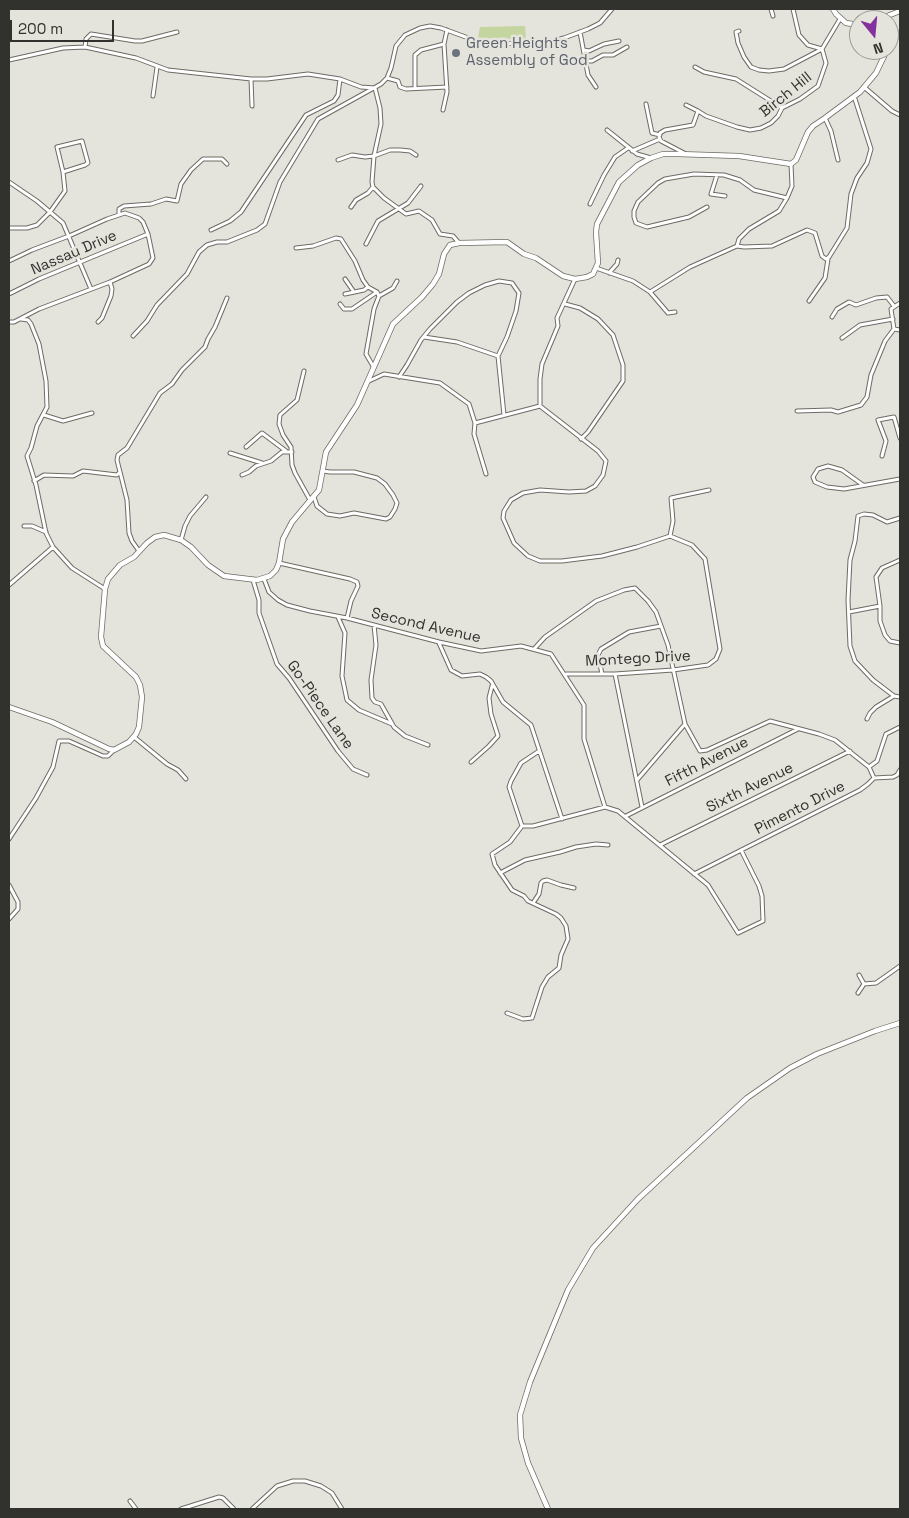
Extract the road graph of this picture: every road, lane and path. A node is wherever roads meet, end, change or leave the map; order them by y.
1 (612, 9) edge
2 (771, 9) edge
3 (794, 9) edge
4 (833, 9) edge
5 (772, 16) dead end
6 (840, 19) junction
7 (849, 23) edge
8 (447, 30) junction
9 (739, 31) dead end
10 (177, 32) dead end
11 (580, 32) junction
12 (619, 41) dead end
13 (444, 44) junction
14 (85, 47) junction
15 (627, 48) dead end
16 (822, 49) junction
17 (584, 50) junction
18 (9, 60) edge
19 (882, 60) edge
20 (586, 61) junction
21 (156, 67) junction
22 (695, 67) dead end
23 (387, 78) junction
24 (251, 79) junction
25 (340, 79) junction
26 (864, 86) junction
27 (447, 87) junction
28 (596, 87) dead end
29 (375, 88) junction
30 (415, 88) junction
31 (153, 96) dead end
32 (854, 96) junction
33 (646, 104) dead end
34 (686, 105) dead end
35 (252, 106) dead end
36 (782, 108) junction
37 (443, 110) dead end
38 (698, 111) junction
39 (900, 116) edge
40 (825, 118) junction
41 (607, 130) dead end
42 (660, 137) junction
43 (628, 148) junction
44 (632, 151) junction
45 (687, 154) junction
46 (416, 155) dead end
47 (374, 156) junction
48 (651, 158) junction
49 (338, 160) dead end
50 (838, 160) dead end
51 (227, 164) dead end
52 (790, 164) junction
53 (63, 172) junction
54 (717, 175) junction
55 (9, 182) edge
56 (421, 186) dead end
57 (373, 187) junction
58 (725, 196) dead end
59 (787, 198) junction
60 (590, 204) dead end
61 (707, 206) dead end
62 (351, 207) dead end
63 (399, 209) junction
64 (50, 212) junction
65 (119, 215) junction
66 (9, 228) edge
67 (211, 230) dead end
68 (148, 234) junction
69 (69, 236) junction
70 (459, 243) junction
71 (366, 244) dead end
72 (737, 246) junction
73 (296, 248) dead end
74 (828, 259) junction
75 (618, 260) dead end
76 (9, 261) edge
77 (80, 263) junction
78 (596, 268) junction
79 (609, 273) junction
80 (345, 279) dead end
81 (575, 279) junction
82 (397, 281) dead end
83 (110, 282) junction
84 (368, 287) junction
85 (91, 289) junction
86 (354, 292) junction
87 (377, 292) junction
88 (650, 292) junction
89 (9, 294) edge
90 (345, 294) dead end
91 (379, 296) junction
92 (227, 298) dead end
93 (809, 301) dead end
94 (900, 303) edge
95 (340, 304) dead end
96 (565, 304) junction
97 (894, 306) junction
98 (675, 312) dead end
99 (832, 317) dead end
100 (20, 318) junction
101 (893, 319) junction
102 (10, 322) edge
103 (98, 322) dead end
104 (894, 329) junction
105 (900, 330) edge
106 (133, 336) dead end
107 (423, 337) junction
108 (842, 338) dead end
109 (498, 356) junction
110 (374, 366) junction
111 (304, 371) dead end
112 (399, 377) junction
113 (368, 381) junction
114 (540, 406) junction
115 (797, 411) dead end
116 (92, 413) dead end
117 (44, 415) junction
118 (504, 415) junction
119 (475, 423) junction
120 (900, 432) edge
121 (900, 438) edge
122 (582, 439) junction
123 (246, 447) dead end
124 (286, 451) junction
125 (292, 452) junction
126 (230, 453) dead end
127 (882, 456) dead end
128 (262, 463) junction
129 (323, 471) junction
130 (120, 472) junction
131 (486, 474) dead end
132 (242, 475) dead end
133 (900, 479) edge
134 (34, 481) junction
135 (863, 485) junction
136 (709, 490) dead end
137 (206, 497) dead end
138 (312, 499) junction
139 (900, 518) edge
140 (24, 526) dead end
141 (46, 532) junction
142 (670, 536) junction
143 (181, 540) junction
144 (53, 547) junction
145 (140, 552) junction
146 (900, 560) edge
147 (279, 563) junction
148 (264, 579) junction
149 (253, 580) junction
150 (9, 585) edge
151 (105, 589) junction
152 (880, 606) junction
153 (848, 612) junction
154 (337, 616) junction
155 (347, 618) junction
156 (374, 625) junction
157 (661, 626) junction
158 (438, 642) junction
159 (900, 643) edge
160 (534, 649) junction
161 (673, 670) junction
162 (565, 674) junction
163 (602, 674) junction
164 (615, 674) junction
165 (493, 685) junction
166 (894, 696) junction
167 (900, 697) edge
168 (9, 707) edge
169 (867, 719) dead end
170 (392, 724) junction
171 (685, 724) junction
172 (900, 727) edge
173 (798, 729) junction
174 (134, 737) junction
175 (428, 744) dead end
176 (114, 750) junction
177 (539, 750) junction
178 (850, 752) junction
179 (471, 762) dead end
180 (869, 767) junction
181 (900, 770) edge
182 (367, 775) dead end
183 (874, 778) junction
184 (186, 779) dead end
185 (637, 780) junction
186 (605, 807) junction
187 (642, 807) junction
188 (626, 816) junction
189 (562, 819) junction
190 (522, 826) junction
191 (9, 839) edge
192 (660, 844) junction
193 (608, 845) dead end
194 (741, 850) junction
195 (500, 873) junction
196 (694, 874) junction
197 (9, 885) edge
198 (574, 888) dead end
199 (533, 903) junction
200 (9, 920) edge
201 (900, 966) edge
202 (859, 975) dead end
203 (864, 984) junction
204 (858, 993) dead end
205 (507, 1013) dead end
206 (900, 1023) edge
207 (130, 1501) dead end
208 (136, 1509) edge
209 (181, 1509) edge
210 (234, 1509) edge
211 (252, 1509) edge
212 (342, 1509) edge
213 (548, 1509) edge

1 - 11 street
2 - 5 street
3 - 16 street
4 - 6 street
6 - 7 street
6 - 16 street
8 - 11 street
8 - 13 street
8 - 23 street
9 - 16 street
10 - 14 street
11 - 17 street
12 - 17 street
13 - 27 street
13 - 30 street
14 - 18 street
14 - 21 street
15 - 20 street
16 - 36 street, Birch Hill
17 - 20 street
19 - 26 street
20 - 28 street
21 - 24 street
21 - 31 street
22 - 36 street
23 - 29 street
23 - 30 street
24 - 25 street
24 - 35 street
25 - 29 street
25 - 67 street
26 - 32 street
26 - 39 street
27 - 30 street
27 - 37 street
29 - 47 street
29 - 106 street
32 - 40 street
32 - 74 street
33 - 42 street
34 - 38 street, Birch Hill
36 - 38 street, Birch Hill
38 - 42 street
40 - 50 street
40 - 52 street
41 - 43 street
42 - 44 street
42 - 45 street
43 - 44 street
43 - 60 street
44 - 48 street
45 - 48 street
45 - 52 street
46 - 47 street
47 - 49 street
47 - 57 street
48 - 78 street
51 - 65 street
52 - 59 street
53 - 53 street
53 - 64 street
54 - 58 street
54 - 59 street
54 - 61 street
55 - 64 street
56 - 63 street
57 - 62 street
57 - 63 street
59 - 72 street
63 - 70 street
63 - 71 street
64 - 66 street
64 - 69 street
65 - 68 street
65 - 69 street
68 - 77 street, Nassau Drive
68 - 83 street
69 - 76 street
69 - 77 street
70 - 81 street
70 - 110 street
72 - 74 street
72 - 88 street
73 - 84 street
74 - 93 street
75 - 79 street
77 - 85 street
77 - 89 street, Nassau Drive
78 - 79 street
78 - 81 street
79 - 88 street
80 - 86 street
81 - 96 street
82 - 91 street
83 - 85 street
83 - 103 street
84 - 86 street
84 - 87 street
85 - 100 street
86 - 90 street
87 - 91 street
87 - 95 street
88 - 98 street
91 - 110 street
92 - 130 street
94 - 97 street
96 - 114 street
96 - 122 street
97 - 99 street
97 - 101 street
100 - 102 street
100 - 117 street
101 - 104 street
101 - 108 street
104 - 105 street
104 - 115 street
107 - 109 street
107 - 109 street
107 - 112 street
109 - 118 street
110 - 113 street
111 - 125 street
112 - 113 street
112 - 119 street
113 - 129 street
114 - 118 street
114 - 122 street
116 - 117 street
117 - 134 street
118 - 119 street
119 - 131 street
120 - 121 street
120 - 127 street
122 - 142 street
123 - 124 street
124 - 125 street
124 - 128 street
125 - 138 street
126 - 128 street
128 - 132 street
129 - 138 street
129 - 138 street
130 - 134 street
130 - 145 street
133 - 135 street
134 - 141 street
135 - 135 street
136 - 142 street
137 - 143 street
138 - 147 street
139 - 153 street
140 - 141 street
141 - 144 street
142 - 161 street, Montego Drive
143 - 145 street
143 - 149 street
144 - 150 street
144 - 151 street
145 - 151 street
146 - 152 street
147 - 148 street
147 - 155 street
148 - 149 street
148 - 154 street, Second Avenue
149 - 182 street, Go-Piece Lane
151 - 174 street
152 - 153 street
152 - 159 street
153 - 166 street
154 - 155 street, Second Avenue
154 - 170 street
155 - 156 street, Second Avenue
156 - 158 street, Second Avenue
156 - 170 street
157 - 160 street
157 - 161 street
157 - 163 street
158 - 160 street, Second Avenue
158 - 165 street
160 - 162 street, Second Avenue
161 - 164 street, Montego Drive
161 - 171 street
162 - 163 street, Montego Drive
162 - 186 street, Second Avenue
163 - 164 street, Montego Drive
164 - 185 street
165 - 177 street
165 - 179 street
166 - 167 street
166 - 169 street
168 - 176 street
170 - 175 street
171 - 173 street
171 - 185 street
172 - 180 street
173 - 178 street
173 - 187 street, Fifth Avenue
174 - 176 street
174 - 184 street
176 - 191 street
177 - 189 street
177 - 190 street
178 - 180 street
178 - 192 street, Sixth Avenue
180 - 183 street
181 - 183 street
183 - 194 street, Pimento Drive
185 - 187 street
186 - 188 street
186 - 189 street
187 - 188 street, Fifth Avenue
188 - 192 street
189 - 190 street
190 - 195 street
192 - 196 street
193 - 195 street
194 - 196 street, Pimento Drive
194 - 196 street
195 - 199 street
197 - 200 street
198 - 199 street
199 - 205 street
201 - 203 street
202 - 203 street
203 - 204 street
206 - 213 street
207 - 208 street
209 - 210 street
211 - 212 street

